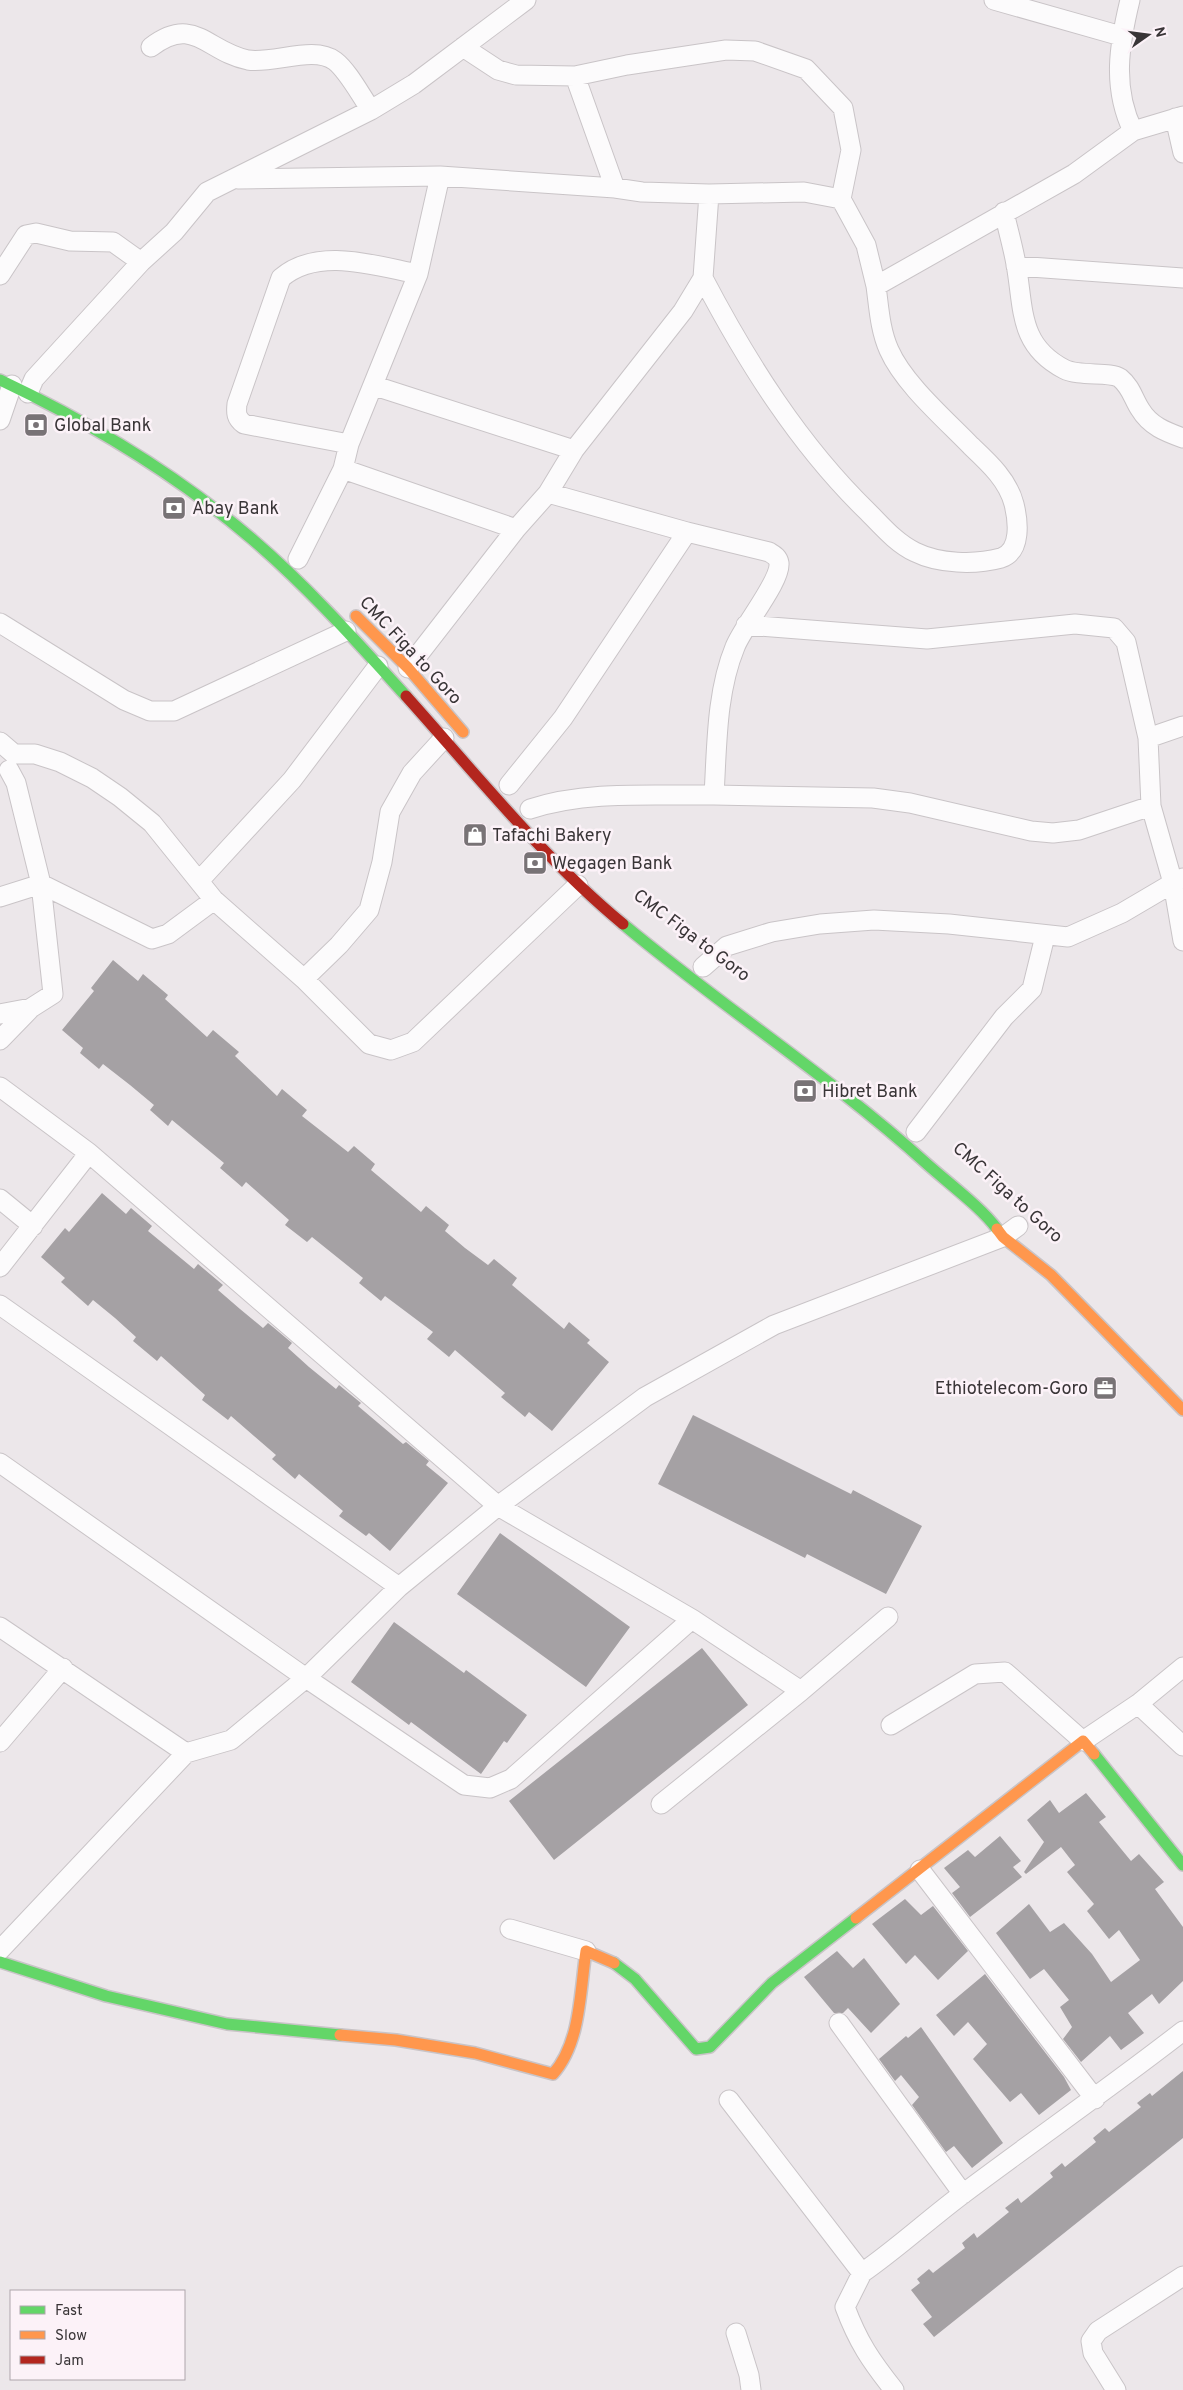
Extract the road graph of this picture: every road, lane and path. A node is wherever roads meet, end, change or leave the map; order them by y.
1 (526, 0) edge
2 (994, 0) edge
3 (1130, 0) edge
4 (1121, 36) junction
5 (151, 46) dead end
6 (464, 48) junction
7 (574, 76) junction
8 (371, 110) junction
9 (1179, 117) edge
10 (1134, 131) junction
11 (1183, 153) edge
12 (440, 176) junction
13 (232, 179) junction
14 (615, 188) junction
15 (709, 194) junction
16 (841, 199) junction
17 (1004, 212) junction
18 (141, 262) junction
19 (1016, 266) junction
20 (418, 274) junction
21 (0, 275) edge
22 (702, 278) junction
23 (1183, 278) edge
24 (876, 286) junction
25 (25, 383) edge
26 (375, 386) junction
27 (1, 412) edge
28 (1183, 438) edge
29 (349, 444) junction
30 (574, 450) junction
31 (343, 469) junction
32 (548, 493) junction
33 (516, 529) junction
34 (687, 532) junction
35 (298, 559) dead end
36 (346, 606) dead end
37 (0, 622) edge
38 (746, 625) junction
39 (346, 631) junction
40 (378, 666) junction
41 (408, 668) junction
42 (1183, 726) edge
43 (444, 738) junction
44 (468, 738) dead end
45 (1148, 738) junction
46 (6, 761) edge
47 (714, 795) junction
48 (1151, 806) junction
49 (199, 881) junction
50 (1178, 881) edge
51 (41, 884) junction
52 (578, 885) junction
53 (0, 897) edge
54 (214, 900) junction
55 (1045, 936) junction
56 (1183, 940) edge
57 (704, 967) dead end
58 (304, 978) junction
59 (31, 1008) junction
60 (0, 1014) edge
61 (0, 1040) edge
62 (0, 1088) edge
63 (916, 1132) dead end
64 (89, 1153) junction
65 (0, 1199) edge
66 (33, 1226) junction
67 (1014, 1229) junction
68 (0, 1268) edge
69 (0, 1305) edge
70 (1183, 1410) edge
71 (0, 1463) edge
72 (498, 1506) junction
73 (399, 1587) junction
74 (888, 1617) dead end
75 (692, 1619) junction
76 (0, 1627) edge
77 (1183, 1667) edge
78 (63, 1668) junction
79 (306, 1678) junction
80 (801, 1691) junction
81 (1138, 1704) junction
82 (891, 1725) dead end
83 (1083, 1741) junction
84 (0, 1742) edge
85 (1183, 1746) edge
86 (186, 1754) junction
87 (661, 1804) dead end
88 (1183, 1865) edge
89 (920, 1870) junction
90 (510, 1929) dead end
91 (0, 1950) edge
92 (586, 1952) junction
93 (0, 1962) edge
94 (839, 2023) dead end
95 (1183, 2031) edge
96 (1095, 2099) junction
97 (729, 2100) dead end
98 (963, 2194) junction
99 (862, 2272) junction
100 (1183, 2276) edge
101 (736, 2333) dead end
102 (750, 2390) edge
103 (894, 2390) edge
104 (1116, 2390) edge

1 - 6 street
2 - 4 street
3 - 4 street
4 - 10 street
5 - 8 street
6 - 7 street
6 - 8 street
7 - 14 street
7 - 16 street
8 - 13 street
9 - 10 street
9 - 11 street
10 - 17 street
12 - 13 street
12 - 14 street
12 - 20 street
13 - 18 street
14 - 15 street
15 - 16 street
15 - 22 street
16 - 24 street
17 - 19 street
17 - 24 street
18 - 21 street
18 - 25 street
19 - 23 street
19 - 28 street
20 - 26 street
20 - 29 street
22 - 24 street
22 - 30 street
25 - 27 street
25 - 39 main road
26 - 29 street
26 - 30 street
29 - 31 street
30 - 32 street
31 - 33 street
31 - 35 street
32 - 33 street
32 - 34 street
33 - 41 street
34 - 38 street
34 - 47 street
36 - 41 main road, CMC Figa to Goro
37 - 39 street
38 - 45 street
38 - 47 street
39 - 40 main road
40 - 43 main road
40 - 49 street
41 - 44 main road, CMC Figa to Goro
42 - 45 street
43 - 52 main road
43 - 58 street
45 - 48 street
46 - 49 street
46 - 51 street
47 - 48 street
48 - 50 street
49 - 54 street
50 - 55 street
50 - 56 street
51 - 53 street
51 - 54 street
51 - 59 street
52 - 58 street
52 - 67 main road
54 - 58 street
55 - 57 street
55 - 63 street
59 - 60 street
59 - 61 street
62 - 64 street
64 - 66 street
64 - 72 street
65 - 66 street
66 - 68 street
67 - 70 main road
67 - 72 street
69 - 73 street
71 - 79 street
72 - 73 street
72 - 75 street
73 - 79 street
74 - 80 street
75 - 79 street
75 - 80 street
76 - 78 street
77 - 81 street
78 - 84 street
78 - 86 street
79 - 86 street
80 - 87 street
81 - 83 street
81 - 85 street
82 - 83 street
83 - 88 main road
83 - 89 main road
86 - 91 street
89 - 92 main road
89 - 96 street
90 - 92 street
92 - 93 main road
94 - 98 street
95 - 96 street
96 - 98 street
97 - 99 street
98 - 99 street
99 - 103 street
100 - 104 street
101 - 102 street

